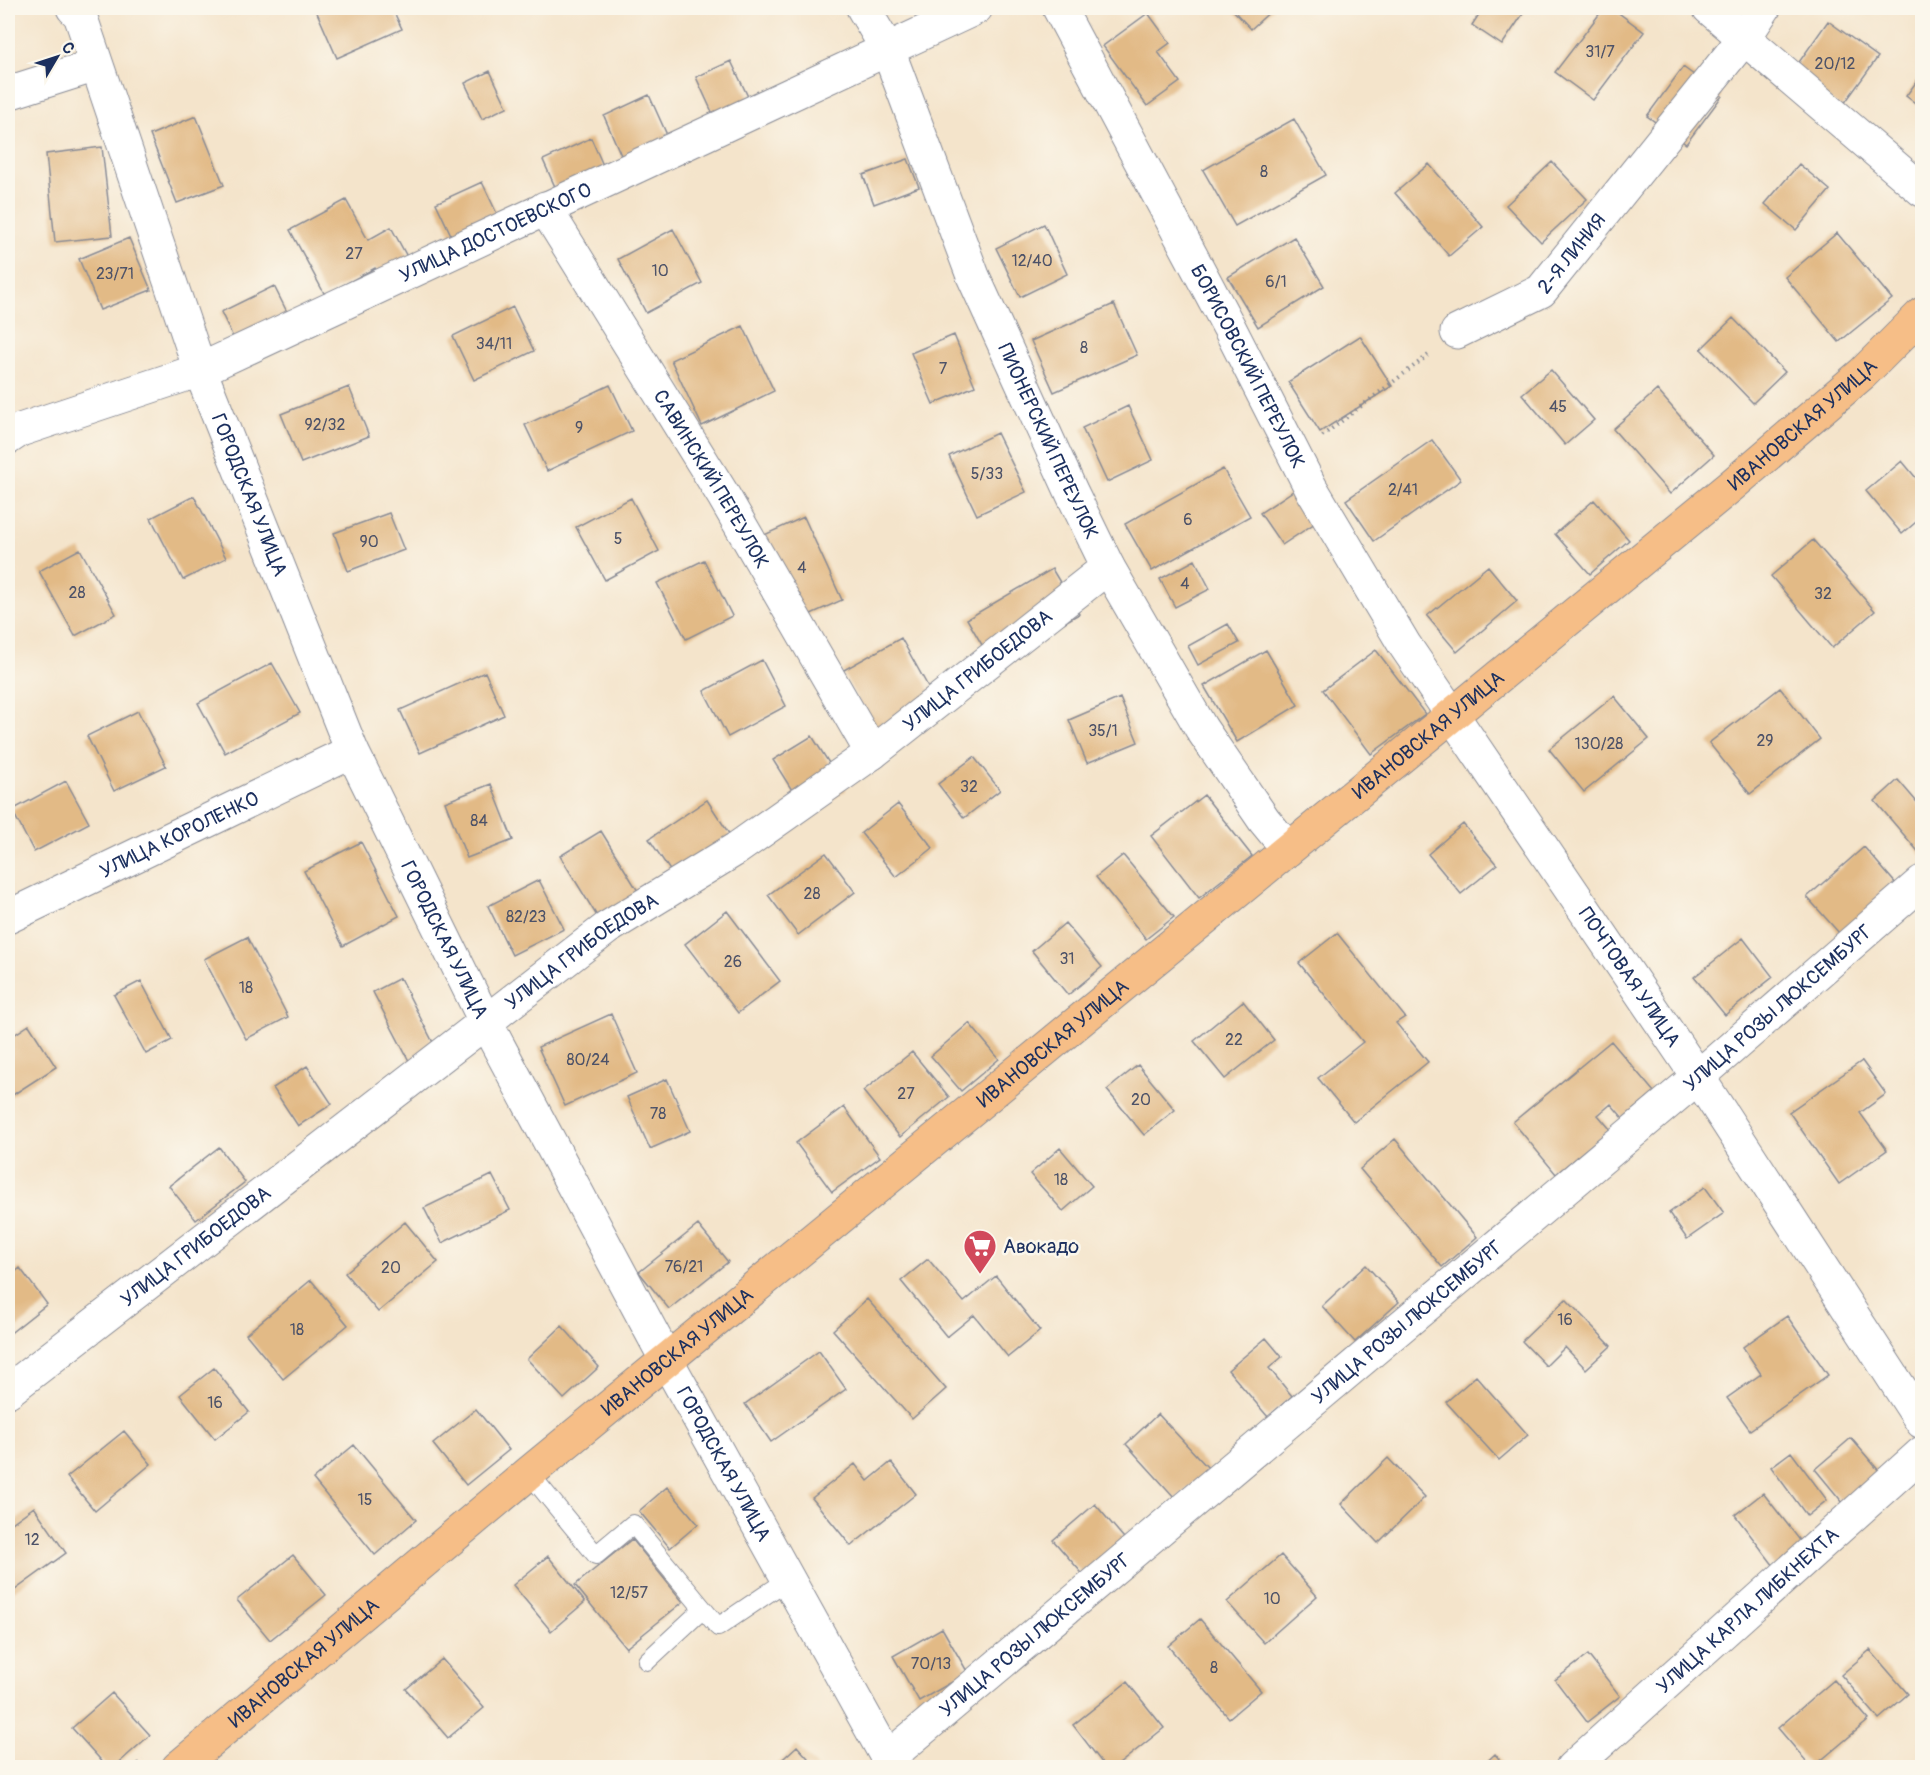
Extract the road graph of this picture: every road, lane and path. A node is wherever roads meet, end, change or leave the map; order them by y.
1 (863, 8) edge
2 (976, 8) edge
3 (1059, 8) edge
4 (1709, 8) edge
5 (1764, 8) edge
6 (83, 10) edge
7 (1745, 37) junction
8 (888, 50) junction
9 (96, 65) junction
10 (8, 93) edge
11 (1923, 190) edge
12 (545, 208) junction
13 (1923, 314) edge
14 (1457, 332) joint
15 (200, 370) junction
16 (8, 438) edge
17 (1295, 457) junction
18 (1108, 567) junction
19 (1453, 716) junction
20 (352, 751) junction
21 (872, 753) junction
22 (1288, 849) junction
23 (1923, 882) edge
24 (8, 917) edge
25 (484, 1021) junction
26 (1698, 1077) junction
27 (668, 1361) junction
28 (8, 1391) edge
29 (1923, 1422) edge
30 (1923, 1453) edge
31 (529, 1473) junction
32 (789, 1579) junction
33 (703, 1609) junction
34 (646, 1661) dead end
35 (891, 1763) edge
36 (178, 1767) edge
37 (1572, 1767) edge

1 - 8 street, ПИОНЕРСКИЙ ПЕРЕУЛОК
2 - 8 street, УЛИЦА ДОСТОЕВСКОГО
3 - 17 street, БОРИСОВСКИЙ ПЕРЕУЛОК
4 - 7 street
5 - 7 street, 2-Я ЛИНИЯ
6 - 9 street, ГОРОДСКАЯ УЛИЦА
7 - 11 street
7 - 14 street, 2-Я ЛИНИЯ
8 - 12 street, УЛИЦА ДОСТОЕВСКОГО
8 - 18 street, ПИОНЕРСКИЙ ПЕРЕУЛОК
9 - 10 street
9 - 15 street, ГОРОДСКАЯ УЛИЦА
12 - 15 street, УЛИЦА ДОСТОЕВСКОГО
12 - 21 street, САВИНСКИЙ ПЕРЕУЛОК
13 - 19 main road, ИВАНОВСКАЯ УЛИЦА
14 - 17 path
15 - 16 street, УЛИЦА ДОСТОЕВСКОГО
15 - 20 street, ГОРОДСКАЯ УЛИЦА
17 - 19 street, БОРИСОВСКИЙ ПЕРЕУЛОК
18 - 21 street, УЛИЦА ГРИБОЕДОВА
18 - 22 street, ПИОНЕРСКИЙ ПЕРЕУЛОК
19 - 22 main road, ИВАНОВСКАЯ УЛИЦА
19 - 26 street, ПОЧТОВАЯ УЛИЦА
20 - 24 street, УЛИЦА КОРОЛЕНКО
20 - 25 street, ГОРОДСКАЯ УЛИЦА
21 - 25 street, УЛИЦА ГРИБОЕДОВА
22 - 27 main road, ИВАНОВСКАЯ УЛИЦА
23 - 26 street, УЛИЦА РОЗЫ ЛЮКСЕМБУРГ
25 - 27 street, ГОРОДСКАЯ УЛИЦА
25 - 28 street, УЛИЦА ГРИБОЕДОВА
26 - 29 street, ПОЧТОВАЯ УЛИЦА
26 - 35 street, УЛИЦА РОЗЫ ЛЮКСЕМБУРГ
27 - 31 main road, ИВАНОВСКАЯ УЛИЦА
27 - 32 street, ГОРОДСКАЯ УЛИЦА
30 - 37 street, УЛИЦА КАРЛА ЛИБКНЕХТА
31 - 33 lane
31 - 36 main road, ИВАНОВСКАЯ УЛИЦА
32 - 33 lane
32 - 35 street, ГОРОДСКАЯ УЛИЦА
33 - 34 lane

